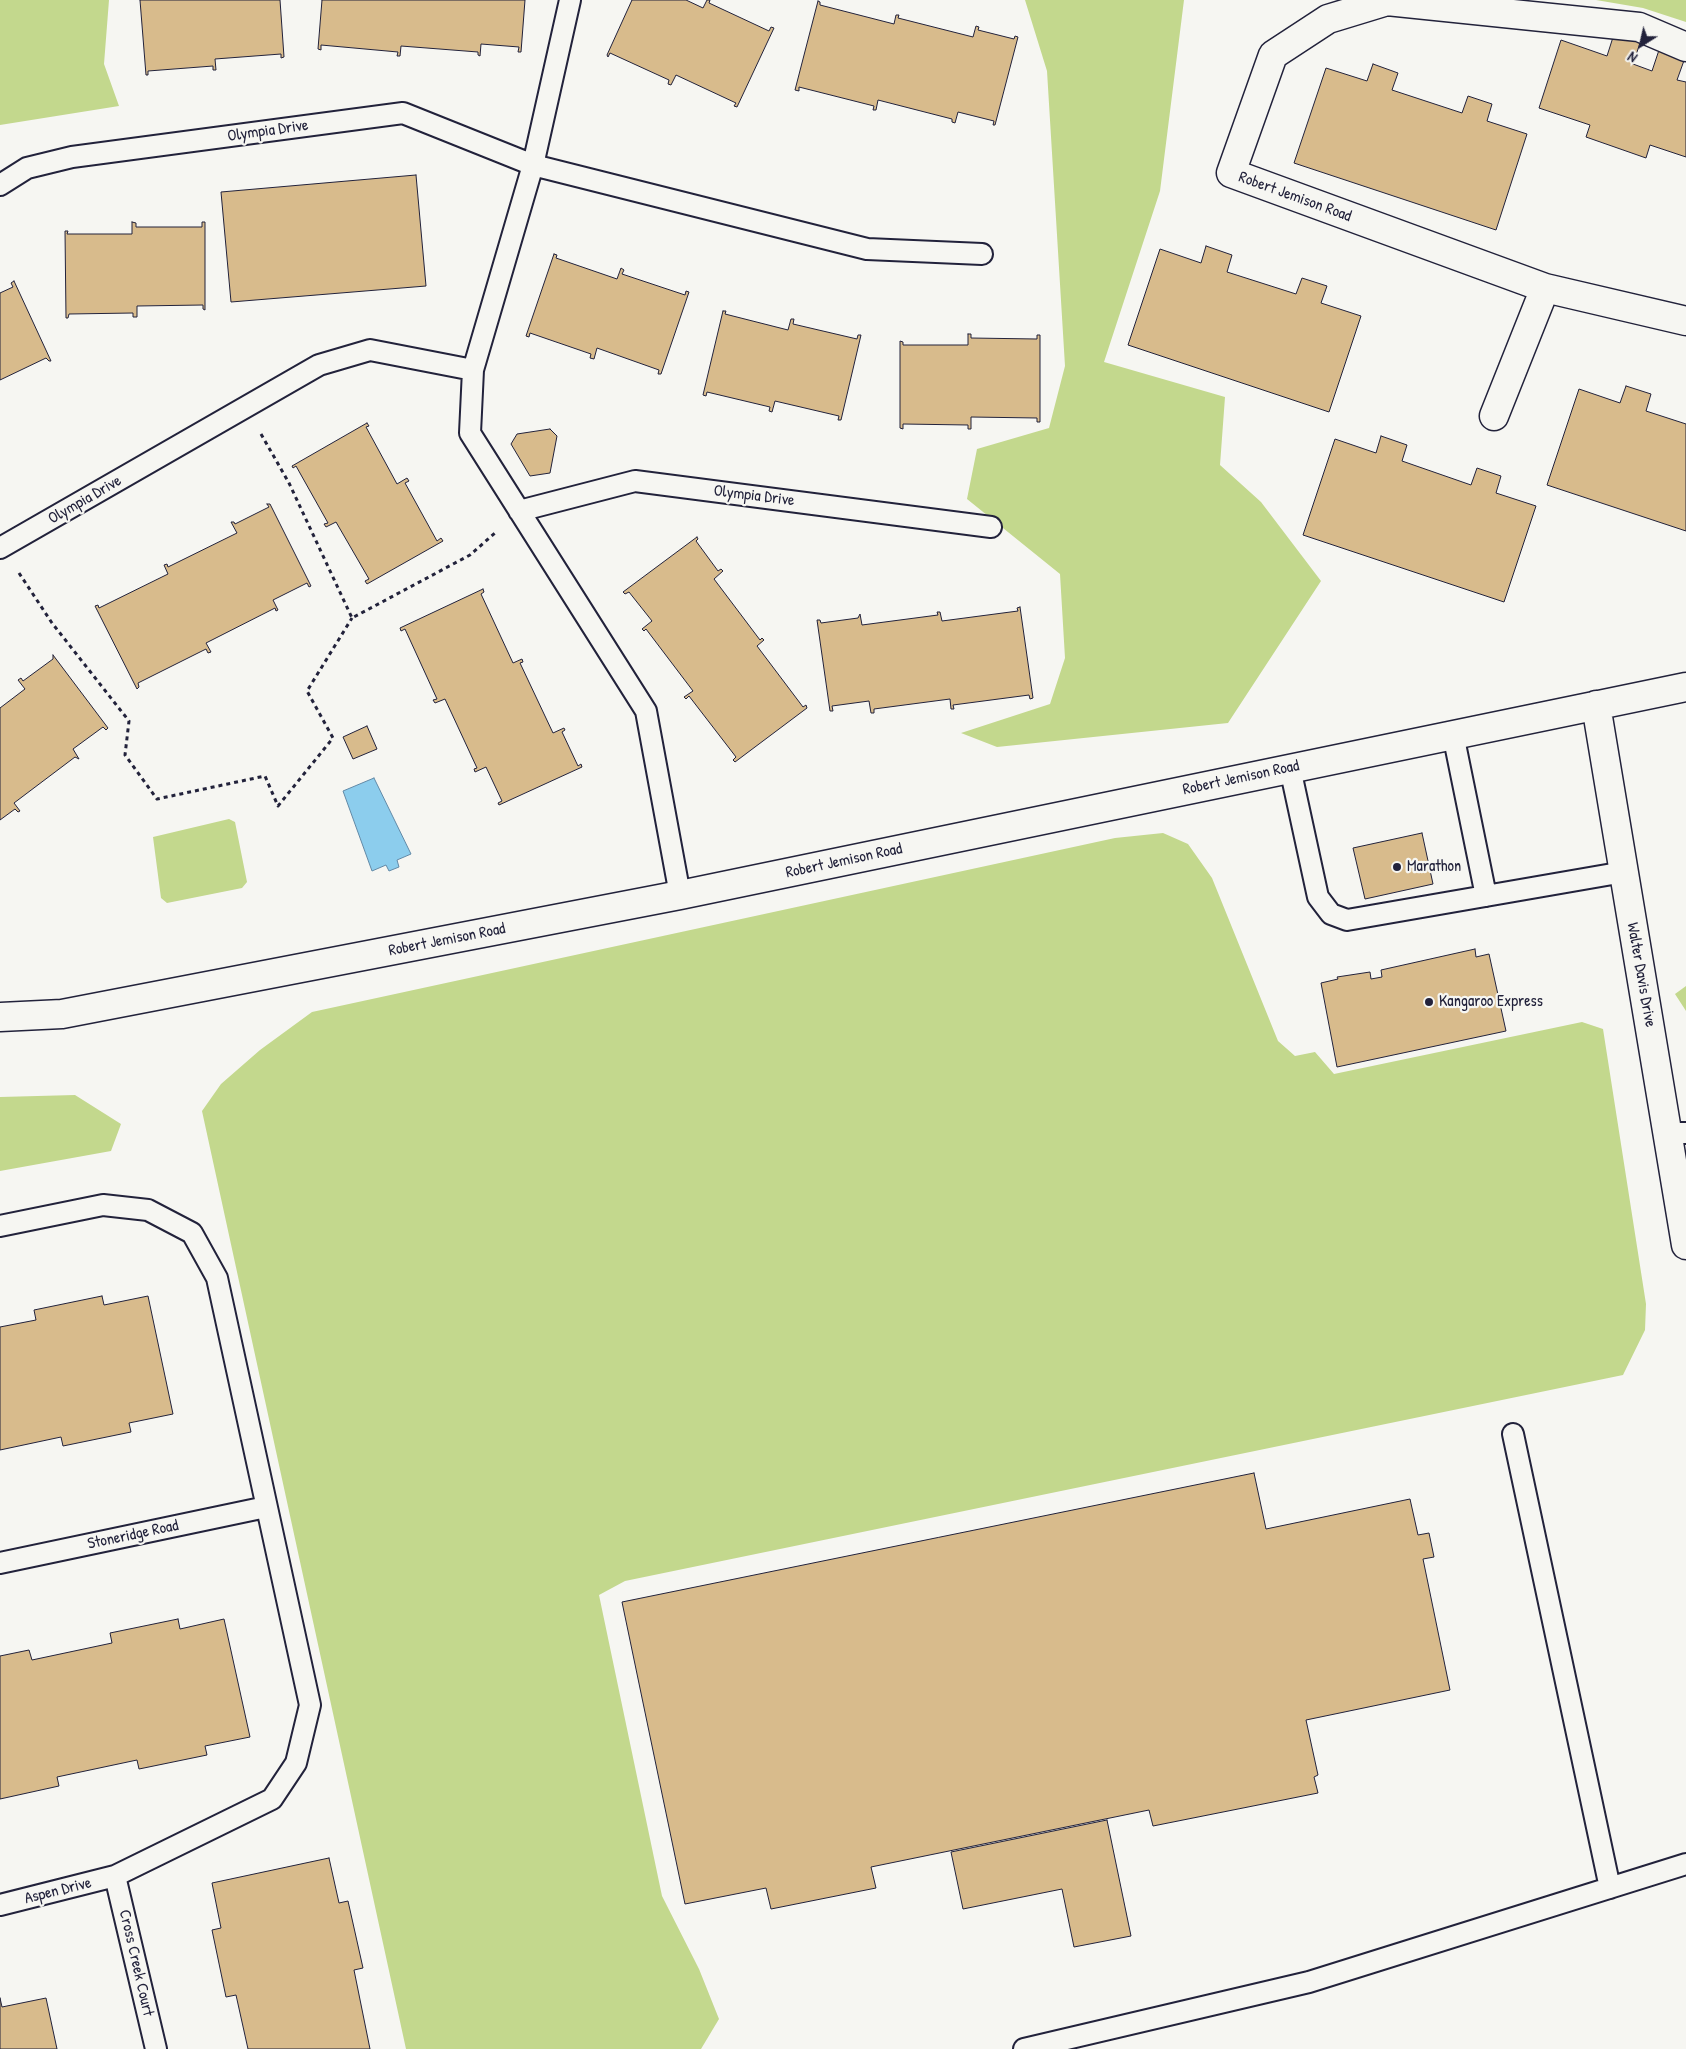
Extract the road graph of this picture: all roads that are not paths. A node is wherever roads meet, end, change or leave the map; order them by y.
1 (570, 0) edge
2 (1686, 48) edge
3 (533, 165) junction
4 (0, 186) edge
5 (982, 254) dead end
6 (1545, 288) junction
7 (1686, 321) edge
8 (473, 370) junction
9 (1494, 416) dead end
10 (519, 511) junction
11 (991, 527) dead end
12 (1, 548) edge
13 (1686, 687) edge
14 (1596, 705) junction
15 (1453, 734) junction
16 (1290, 768) junction
17 (1624, 872) junction
18 (680, 895) junction
19 (1486, 896) junction
20 (0, 1017) edge
21 (1677, 1133) edge
22 (0, 1226) edge
23 (1686, 1245) edge
24 (1513, 1434) dead end
25 (266, 1507) junction
26 (0, 1563) edge
27 (1686, 1864) edge
28 (115, 1876) junction
29 (1610, 1888) junction
30 (0, 1905) edge
31 (156, 2049) edge
32 (1024, 2049) edge

1 - 3 lane
2 - 6 street, Robert Jemison Road
3 - 4 lane, Olympia Drive
3 - 5 lane, Olympia Drive
3 - 8 lane
6 - 7 street, Robert Jemison Road
6 - 9 street
8 - 10 lane
8 - 12 lane, Olympia Drive
10 - 11 lane, Olympia Drive
10 - 18 lane
13 - 14 street, Robert Jemison Road
14 - 15 street, Robert Jemison Road
14 - 17 street, Walter Davis Drive
15 - 16 street, Robert Jemison Road
15 - 19 lane
16 - 18 street, Robert Jemison Road
16 - 19 lane
17 - 19 lane
17 - 21 street, Walter Davis Drive
18 - 20 street, Robert Jemison Road
21 - 23 street, Walter Davis Drive
22 - 25 lane, Aspen Drive
24 - 29 lane
25 - 26 lane, Stoneridge Road
25 - 28 lane, Aspen Drive
27 - 29 lane
28 - 30 lane, Aspen Drive
28 - 31 lane, Cross Creek Court
29 - 32 lane

